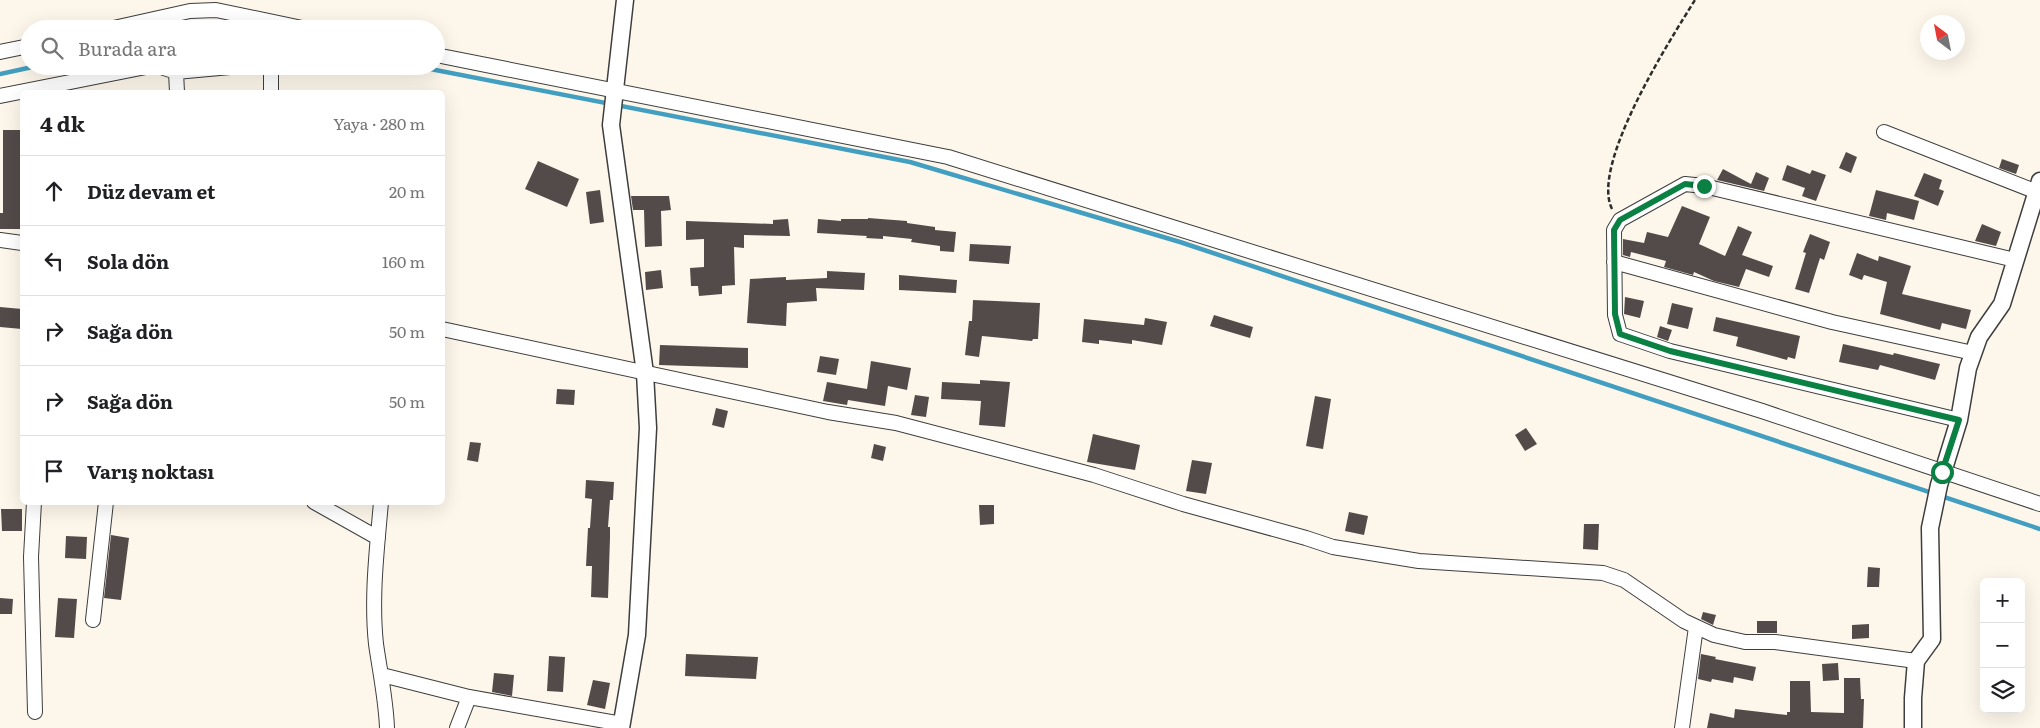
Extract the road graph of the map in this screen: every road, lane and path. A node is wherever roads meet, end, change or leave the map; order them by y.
1 (625, 0) edge
2 (1695, 0) edge
3 (150, 20) edge
4 (264, 20) edge
5 (20, 48) edge
6 (0, 52) edge
7 (445, 57) edge
8 (117, 75) edge
9 (176, 75) edge
10 (271, 75) edge
11 (72, 87) edge
12 (48, 90) edge
13 (177, 90) edge
14 (271, 90) edge
15 (20, 94) edge
16 (0, 96) edge
17 (616, 97) junction
18 (1884, 132) dead end
19 (2038, 187) edge
20 (1620, 220) junction
21 (0, 240) edge
22 (20, 243) edge
23 (2015, 260) junction
24 (1614, 262) junction
25 (445, 330) edge
26 (1973, 353) junction
27 (645, 373) junction
28 (1959, 420) junction
29 (1941, 478) junction
30 (2040, 504) edge
31 (34, 505) edge
32 (106, 505) edge
33 (319, 505) edge
34 (381, 505) edge
35 (378, 538) junction
36 (94, 620) dead end
37 (1696, 627) junction
38 (1916, 661) junction
39 (382, 675) junction
40 (469, 697) junction
41 (35, 712) dead end
42 (622, 726) edge
43 (387, 728) edge
44 (457, 728) edge
45 (1682, 728) edge
46 (1913, 728) edge

1 - 17 street
2 - 20 path
3 - 4 street
5 - 6 street
7 - 17 street
8 - 11 street
9 - 13 street
10 - 14 street
11 - 12 street
15 - 16 street
17 - 27 street
17 - 29 street
18 - 19 street
19 - 23 street
20 - 23 street
20 - 24 street
21 - 22 street
23 - 26 street
24 - 26 street
24 - 28 street
25 - 27 street
26 - 28 street
27 - 37 street
27 - 42 street
28 - 29 street
29 - 30 street
29 - 38 street
31 - 41 street
32 - 36 street
33 - 35 street
34 - 35 street
35 - 39 street
37 - 38 street
37 - 45 street
38 - 46 street
39 - 40 street
39 - 43 street
40 - 42 street
40 - 44 street

